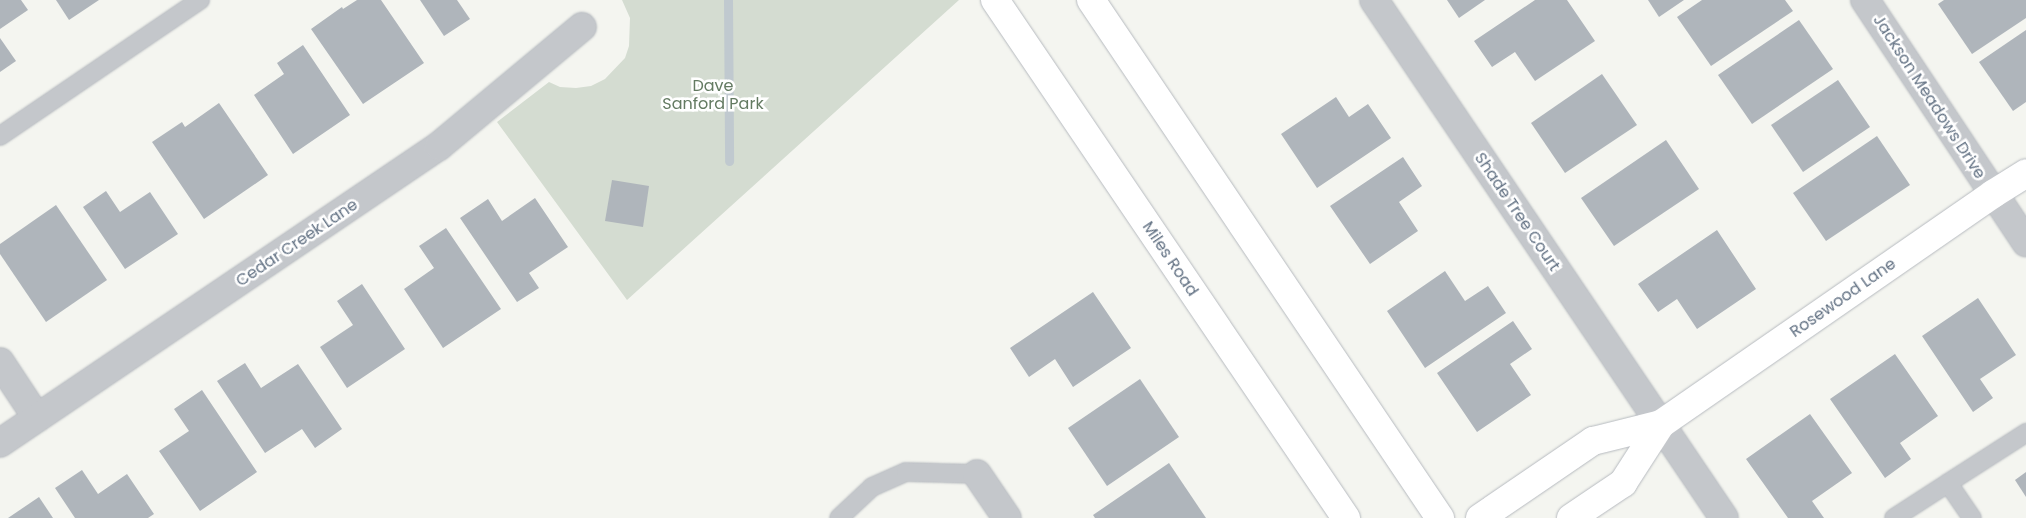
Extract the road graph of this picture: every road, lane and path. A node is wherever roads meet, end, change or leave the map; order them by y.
1 (200, 0) edge
2 (995, 0) edge
3 (1091, 0) edge
4 (1374, 0) edge
5 (1866, 0) edge
6 (582, 27) dead end
7 (0, 136) edge
8 (2026, 173) edge
9 (1993, 194) junction
10 (2026, 242) edge
11 (0, 362) edge
12 (37, 418) junction
13 (1661, 424) junction
14 (2026, 432) edge
15 (0, 443) edge
16 (977, 474) joint
17 (1948, 483) junction
18 (839, 518) edge
19 (1008, 518) edge
20 (1346, 518) edge
21 (1440, 518) edge
22 (1480, 518) edge
23 (1571, 518) edge
24 (1724, 518) edge
25 (1894, 518) edge
26 (1972, 518) edge

1 - 7 lane
2 - 20 main road, Miles Road
3 - 21 main road
4 - 13 street, Shade Tree Court
5 - 9 street, Jackson Meadows Drive
6 - 12 street, Cedar Creek Lane
8 - 9 main road, Rosewood Lane
9 - 10 street, Jackson Meadows Drive
9 - 13 main road, Rosewood Lane
11 - 12 street
12 - 15 street, Cedar Creek Lane
13 - 22 main road, Rosewood Lane
13 - 23 main road, Rosewood Lane
13 - 24 street, Shade Tree Court
14 - 17 lane
16 - 18 lane
16 - 19 street
17 - 25 lane
17 - 26 lane

